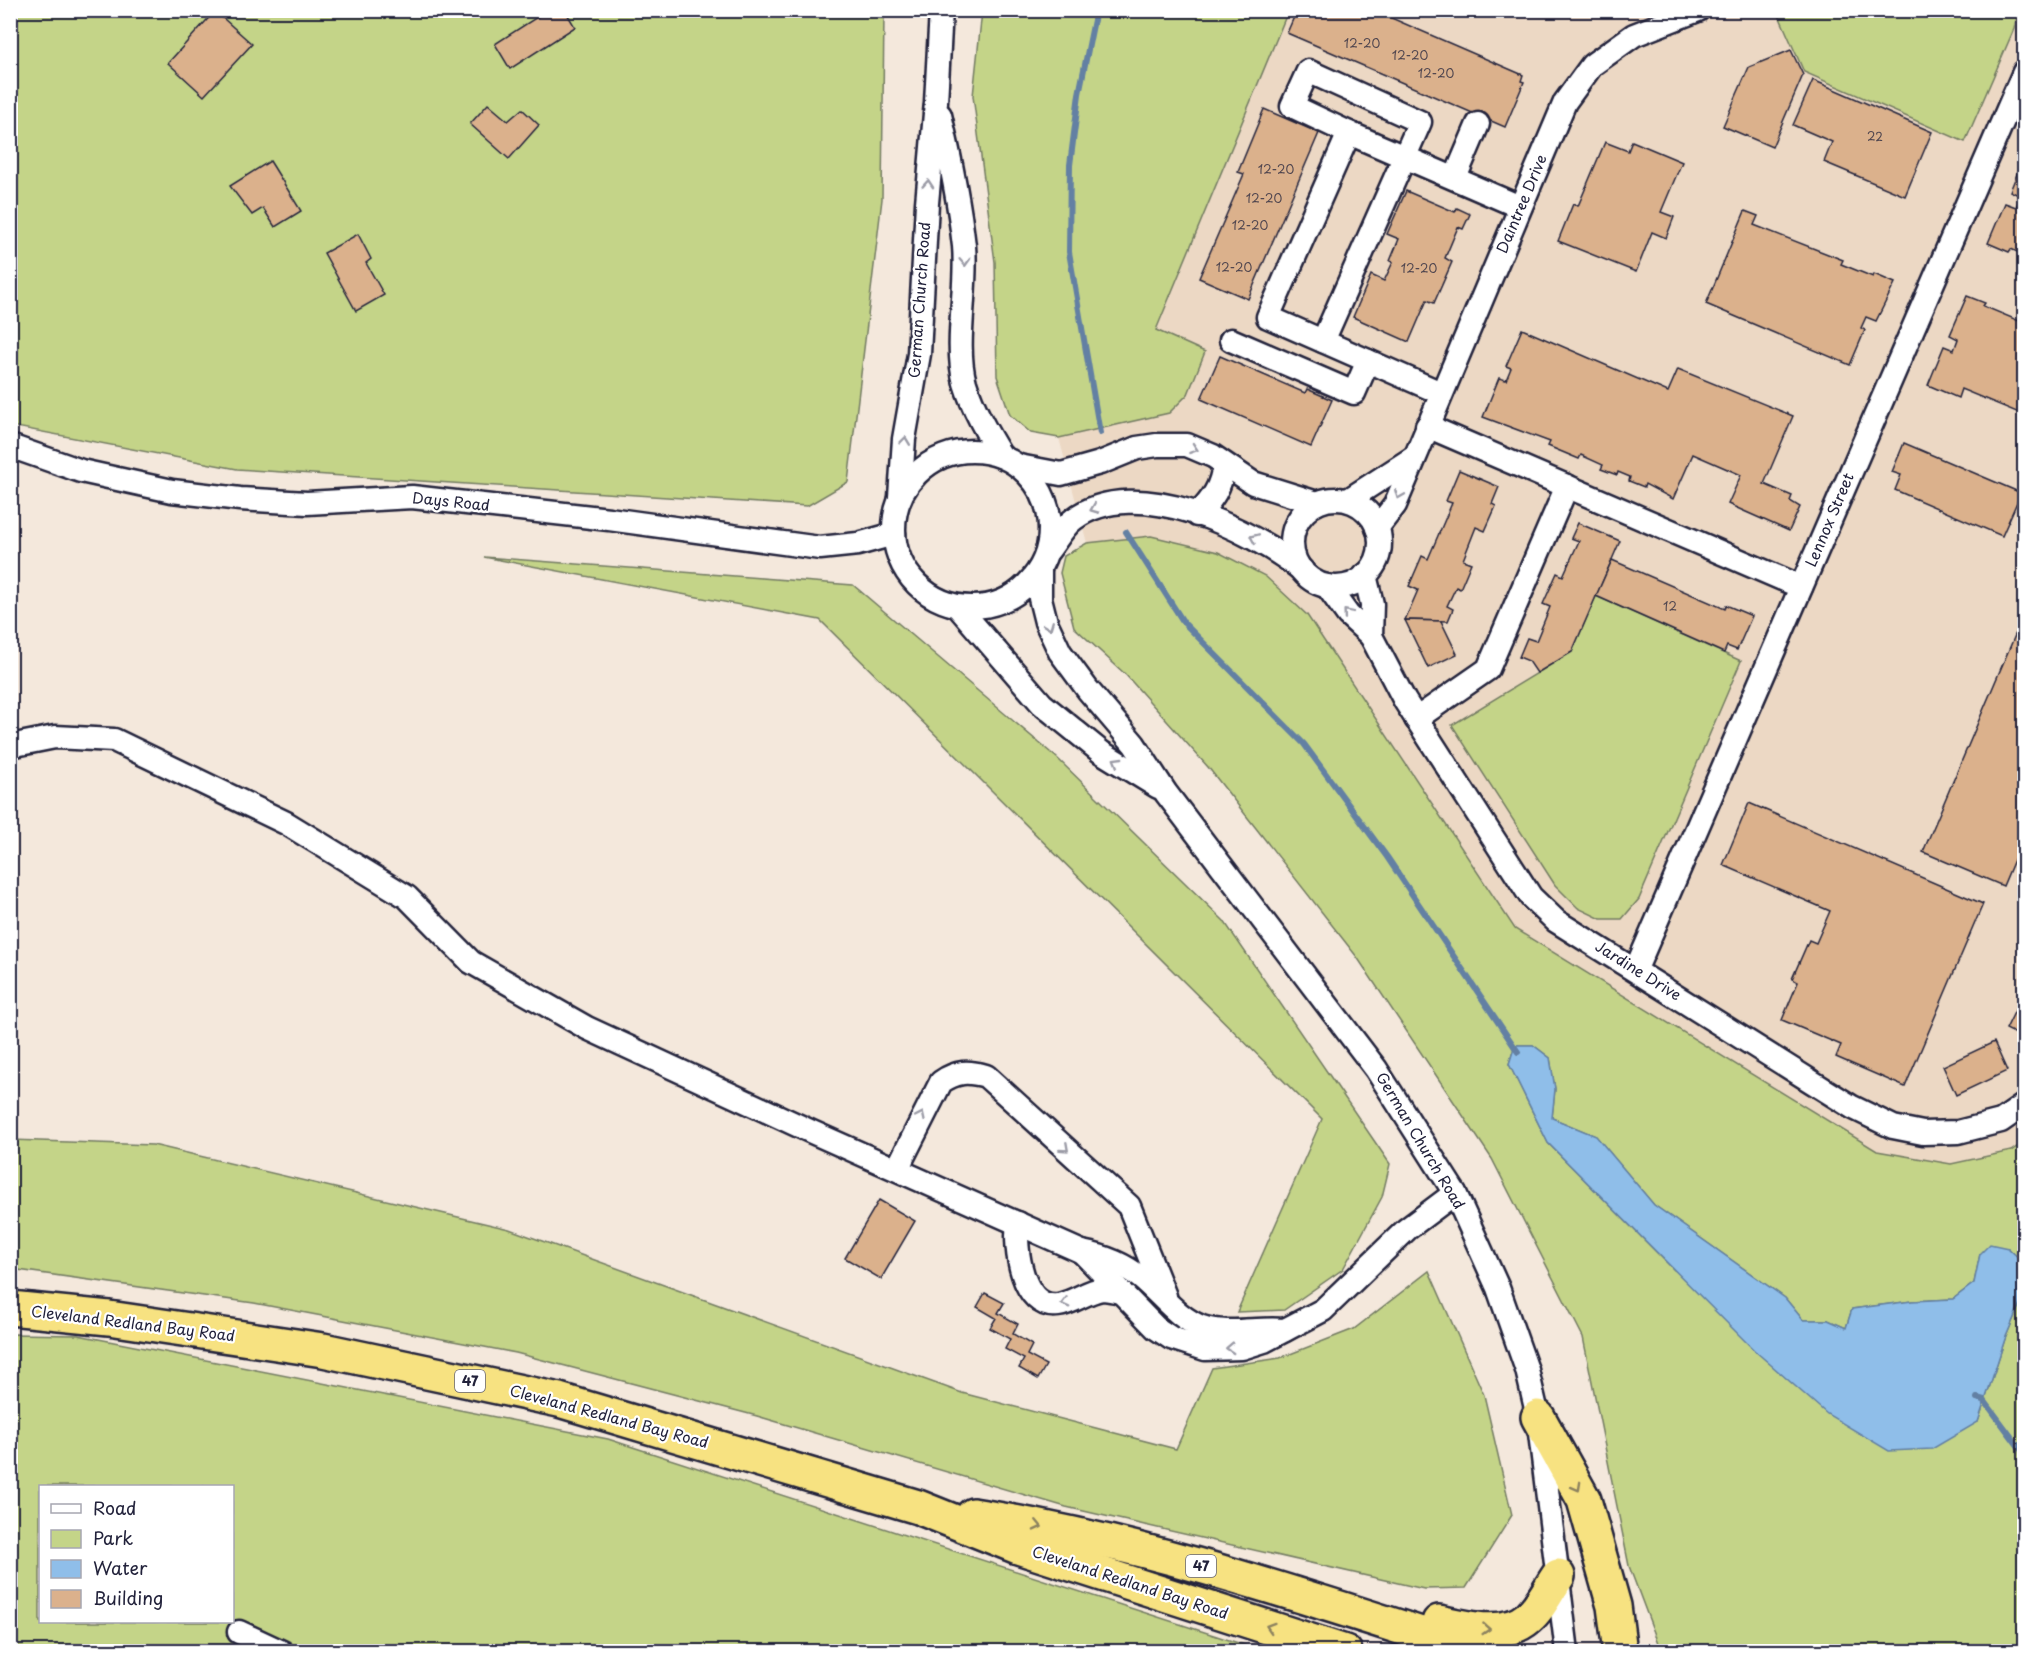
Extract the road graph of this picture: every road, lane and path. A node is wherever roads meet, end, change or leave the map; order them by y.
1 (941, 10) edge
2 (1698, 10) edge
3 (2025, 72) edge
4 (936, 102) junction
5 (1478, 124) dead end
6 (1349, 133) junction
7 (1404, 156) junction
8 (1455, 178) junction
9 (1520, 207) junction
10 (1292, 328) junction
11 (1231, 340) dead end
12 (1323, 341) junction
13 (1277, 360) junction
14 (1368, 361) junction
15 (1441, 393) junction
16 (1427, 426) junction
17 (10, 446) edge
18 (1413, 458) junction
19 (1010, 461) junction
20 (1224, 465) junction
21 (1567, 486) junction
22 (900, 499) junction
23 (1348, 500) junction
24 (1317, 503) junction
25 (1197, 515) junction
26 (1377, 528) junction
27 (894, 534) junction
28 (1044, 560) junction
29 (1302, 570) junction
30 (1365, 576) junction
31 (1327, 586) junction
32 (1802, 587) junction
33 (958, 607) junction
34 (1371, 636) junction
35 (1416, 719) junction
36 (10, 746) edge
37 (1166, 793) junction
38 (1636, 969) junction
39 (2025, 1105) edge
40 (897, 1169) junction
41 (1455, 1193) junction
42 (1018, 1223) junction
43 (1082, 1252) junction
44 (1121, 1292) junction
45 (1168, 1303) junction
46 (10, 1308) edge
47 (1285, 1330) junction
48 (1538, 1417) junction
49 (918, 1507) junction
50 (1224, 1571) junction
51 (1558, 1576) junction
52 (238, 1632) dead end
53 (282, 1652) edge
54 (1345, 1652) edge
55 (1477, 1652) edge
56 (1567, 1652) edge
57 (1620, 1652) edge

1 - 4 street, German Church Road
2 - 9 street, Daintree Drive
3 - 32 street, Lennox Street
4 -> 19 street, German Church Road
22 -> 4 street, German Church Road
5 - 8 street
6 - 7 street
6 - 7 street
6 - 10 street
7 - 8 street
7 - 12 street
8 - 9 street
9 - 15 street, Daintree Drive
10 - 12 street
10 - 13 street
11 - 13 street
12 - 14 street
13 - 14 street
14 - 15 street
15 - 16 street, Daintree Drive
16 - 18 street, Daintree Drive
16 - 21 street
17 - 27 street, Days Road
18 - 23 street
18 -> 26 street, Daintree Drive
19 -> 20 street
19 - 22 street
19 - 28 street
20 - 24 street
20 - 25 street
21 - 32 street
21 - 35 street
22 - 27 street
23 - 24 street
23 - 26 street
24 - 29 street
25 -> 28 street
29 -> 25 street
26 - 30 street
27 - 33 street
28 - 33 street
28 -> 37 street, German Church Road
29 - 31 street
30 - 31 street
30 - 34 street
34 -> 31 street
32 - 38 street, Lennox Street
37 -> 33 street, German Church Road
34 - 35 street, Jardine Drive
35 - 38 street, Jardine Drive
36 - 40 street
37 - 41 street, German Church Road
38 - 39 street, Jardine Drive
40 - 42 street
40 -> 45 street
41 - 47 street
41 - 48 street, German Church Road
42 - 43 street
44 -> 42 street
43 - 44 street
43 - 45 street
47 -> 44 street
45 - 47 street
46 - 49 highway, Cleveland Redland Bay Road / 47
48 - 51 street, German Church Road
48 -> 57 highway
49 -> 50 highway, Cleveland Redland Bay Road / 47
54 -> 49 highway, Cleveland Redland Bay Road / 47
50 -> 51 highway
50 - 55 highway, Cleveland Redland Bay Road / 47
51 - 56 street, German Church Road
52 - 53 street

